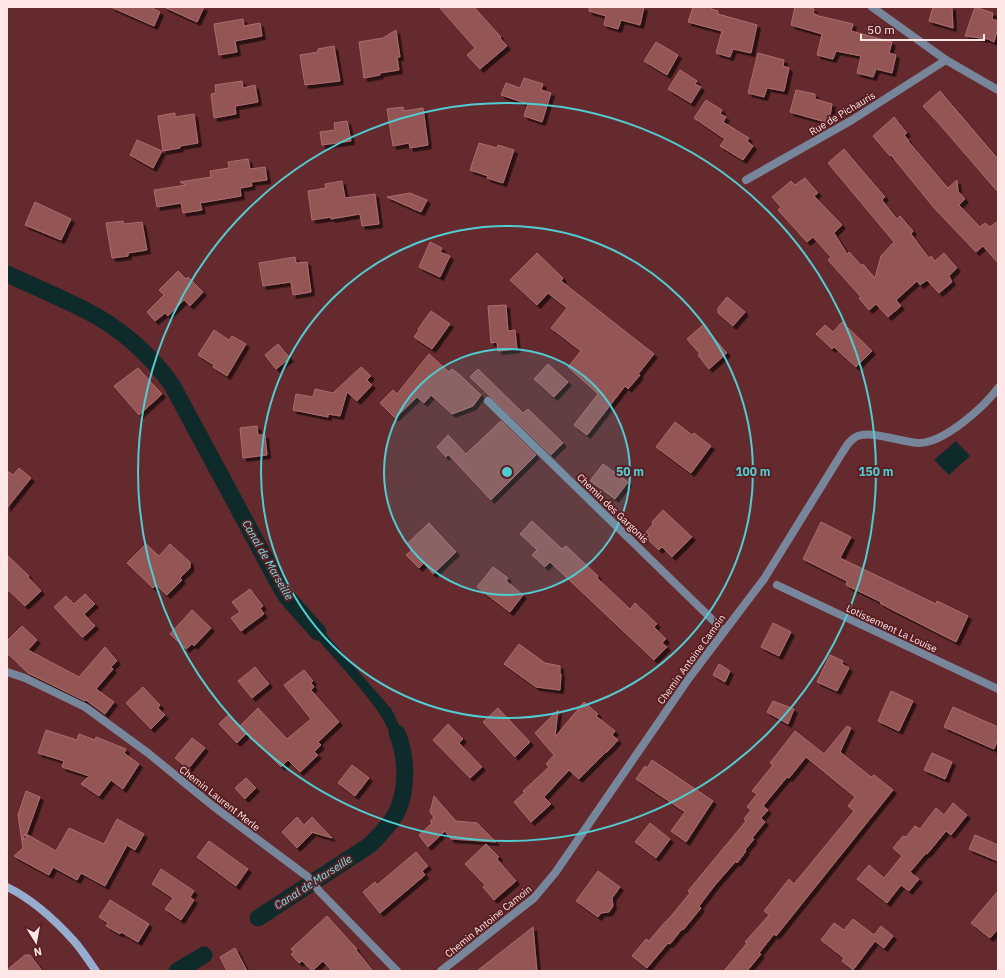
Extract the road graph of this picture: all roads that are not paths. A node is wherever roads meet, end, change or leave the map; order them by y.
1 (872, 7) edge
2 (946, 60) junction
3 (998, 90) edge
4 (746, 180) dead end
5 (998, 388) edge
6 (488, 401) dead end
7 (777, 585) dead end
8 (724, 631) junction
9 (7, 672) edge
10 (998, 689) edge
11 (7, 887) edge
12 (96, 971) edge
13 (397, 971) edge
14 (441, 971) edge

1 - 2 street
2 - 3 street
2 - 4 street, Rue de Pichauris
5 - 8 street, Chemin Antoine Camoin
6 - 8 street, Chemin des Gargonis
7 - 10 street, Lotissement La Louise
8 - 14 street, Chemin Antoine Camoin
9 - 13 street, Chemin Laurent Merle
11 - 12 street

